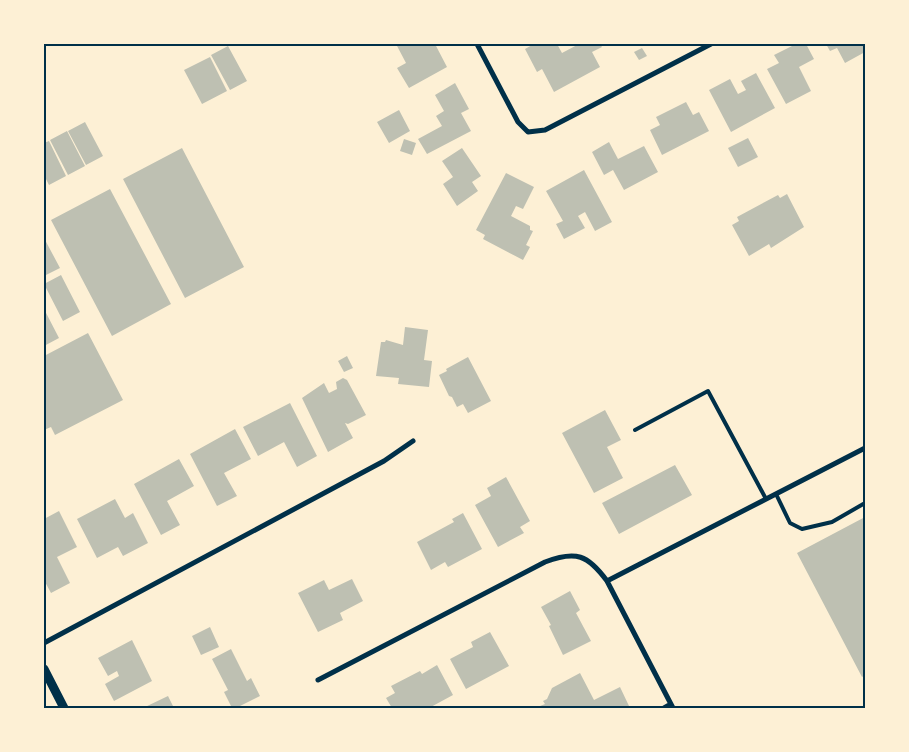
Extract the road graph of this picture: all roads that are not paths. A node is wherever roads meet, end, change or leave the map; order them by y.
1 (476, 44) edge
2 (711, 44) edge
3 (635, 430) dead end
4 (413, 441) dead end
5 (865, 448) edge
6 (776, 494) junction
7 (766, 499) junction
8 (865, 503) edge
9 (607, 582) junction
10 (44, 643) edge
11 (44, 669) edge
12 (318, 680) dead end
13 (672, 706) edge
14 (64, 708) edge
15 (664, 708) edge

1 - 2 street
3 - 7 lane
4 - 10 street
5 - 6 street
6 - 7 street
6 - 8 lane
7 - 9 street
9 - 12 street
9 - 13 street
11 - 14 street
13 - 15 street

